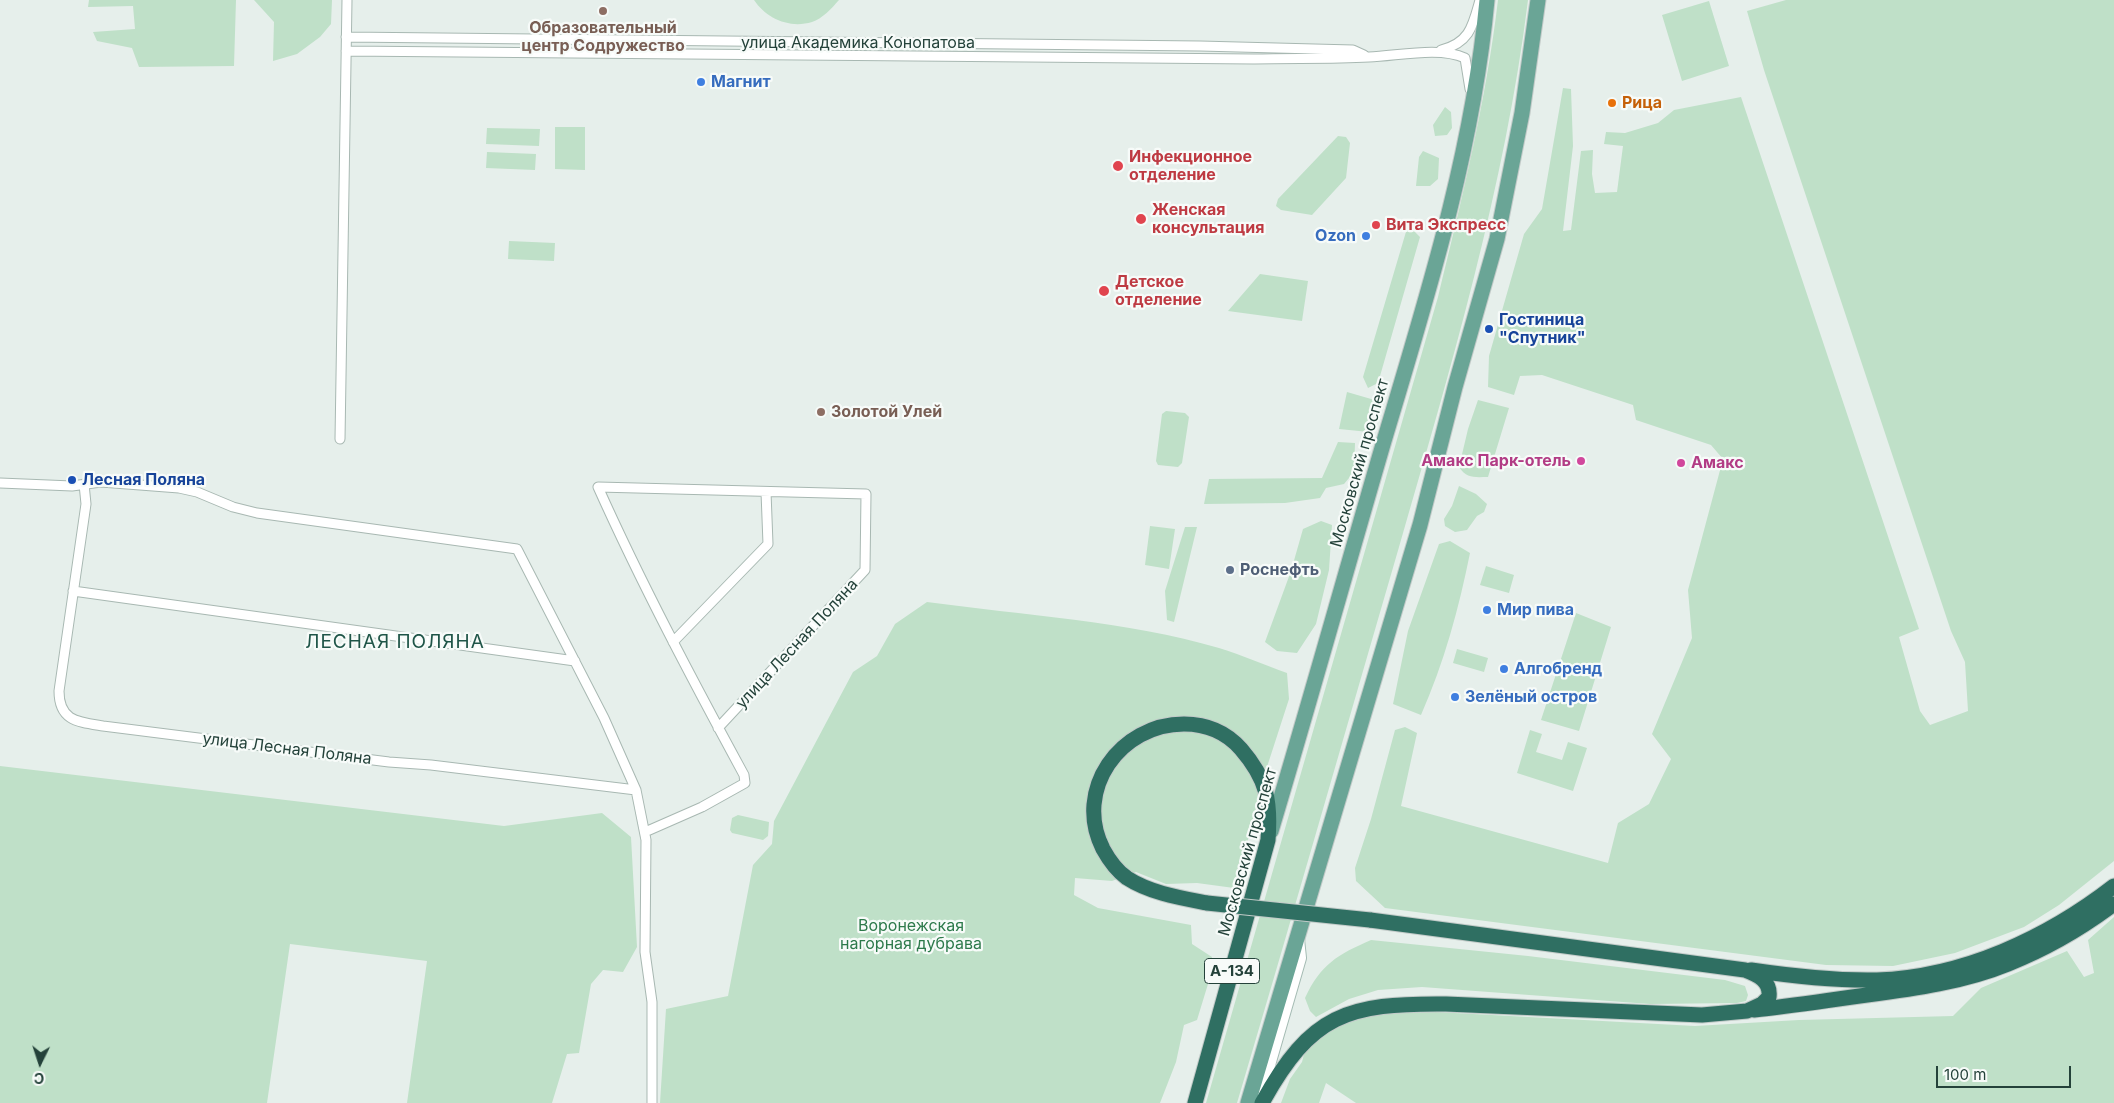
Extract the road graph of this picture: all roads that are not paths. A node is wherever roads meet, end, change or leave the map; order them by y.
1 (347, 0) edge
2 (1480, 0) edge
3 (1487, 0) edge
4 (1538, 0) edge
5 (346, 37) junction
6 (346, 51) junction
7 (1434, 52) junction
8 (1369, 57) junction
9 (1472, 107) junction
10 (340, 439) dead end
11 (0, 483) edge
12 (88, 483) junction
13 (766, 492) junction
14 (73, 591) junction
15 (673, 642) junction
16 (575, 661) junction
17 (718, 728) junction
18 (636, 790) junction
19 (645, 832) junction
20 (1268, 840) junction
21 (2114, 886) edge
22 (2114, 904) edge
23 (1298, 933) junction
24 (1745, 970) junction
25 (1747, 1011) junction
26 (652, 1103) edge
27 (1195, 1103) edge
28 (1248, 1103) edge
29 (1260, 1103) edge

1 - 5 street
2 - 7 street
3 - 9 main road, Московский проспект
4 - 23 main road
5 - 6 street
5 - 8 street, улица Академика Конопатова
6 - 8 street, улица Академика Конопатова
6 - 10 street
7 - 8 street, улица Академика Конопатова
7 - 9 street
9 - 20 main road, Московский проспект
11 - 12 street
12 - 14 street, улица Лесная Поляна
12 - 16 street
13 - 15 street
13 - 15 street
13 - 17 street, улица Лесная Поляна
14 - 16 street
14 - 18 street, улица Лесная Поляна
15 - 17 street
16 - 18 street
17 - 19 street
18 - 19 street
19 - 26 street
20 - 24 highway, bridge
20 - 27 highway, Московский проспект / А-134
21 - 24 highway
22 - 25 highway
23 - 28 main road
23 - 29 street
24 - 25 highway
25 - 29 highway

